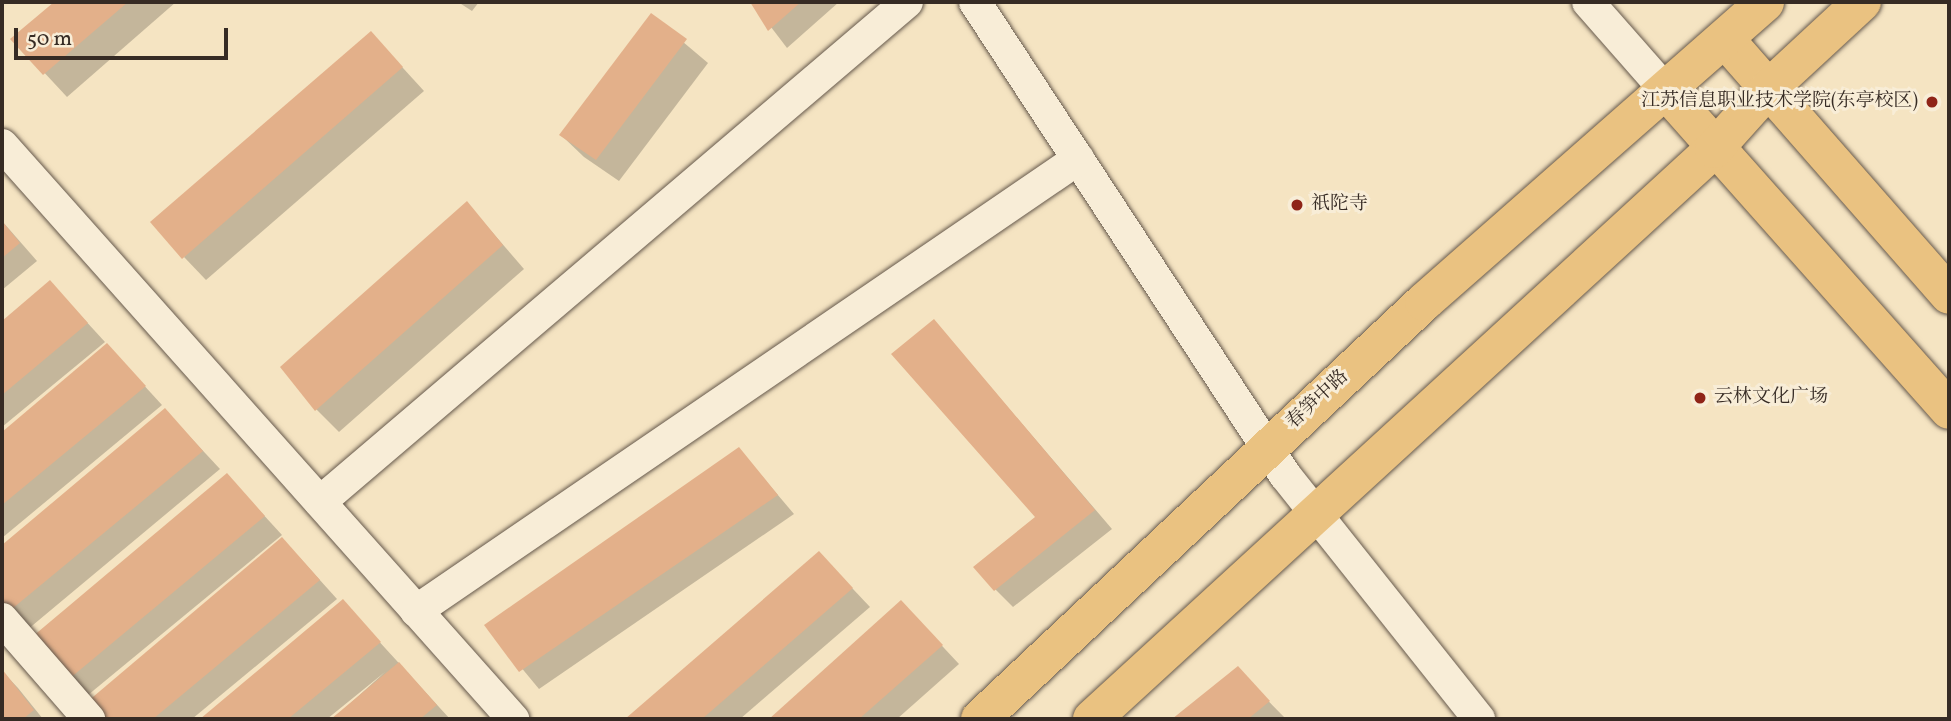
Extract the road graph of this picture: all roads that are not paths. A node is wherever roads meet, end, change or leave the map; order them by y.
1 (907, 2) edge
2 (975, 2) edge
3 (1588, 2) edge
4 (1765, 2) edge
5 (1863, 2) edge
6 (1725, 39) junction
7 (1768, 89) junction
8 (1667, 92) junction
9 (2, 145) edge
10 (1714, 149) junction
11 (1078, 159) junction
12 (1949, 295) edge
13 (1949, 410) edge
14 (1266, 448) junction
15 (320, 502) junction
16 (1317, 515) junction
17 (416, 611) junction
18 (2, 619) edge
19 (89, 719) edge
20 (513, 719) edge
21 (980, 719) edge
22 (1092, 719) edge
23 (1479, 719) edge

1 - 15 street
2 - 11 street
3 - 8 street
4 - 6 main road, 春笋中路
5 - 7 main road
6 - 7 main road
6 - 8 main road, 春笋中路
7 - 10 main road
7 - 12 main road
8 - 10 main road
8 - 14 main road, 春笋中路
9 - 15 street
10 - 13 main road
10 - 16 main road
11 - 14 street
11 - 17 street
14 - 16 street
14 - 21 main road, 春笋中路
15 - 17 street
16 - 22 main road
16 - 23 street
17 - 20 street
18 - 19 street

